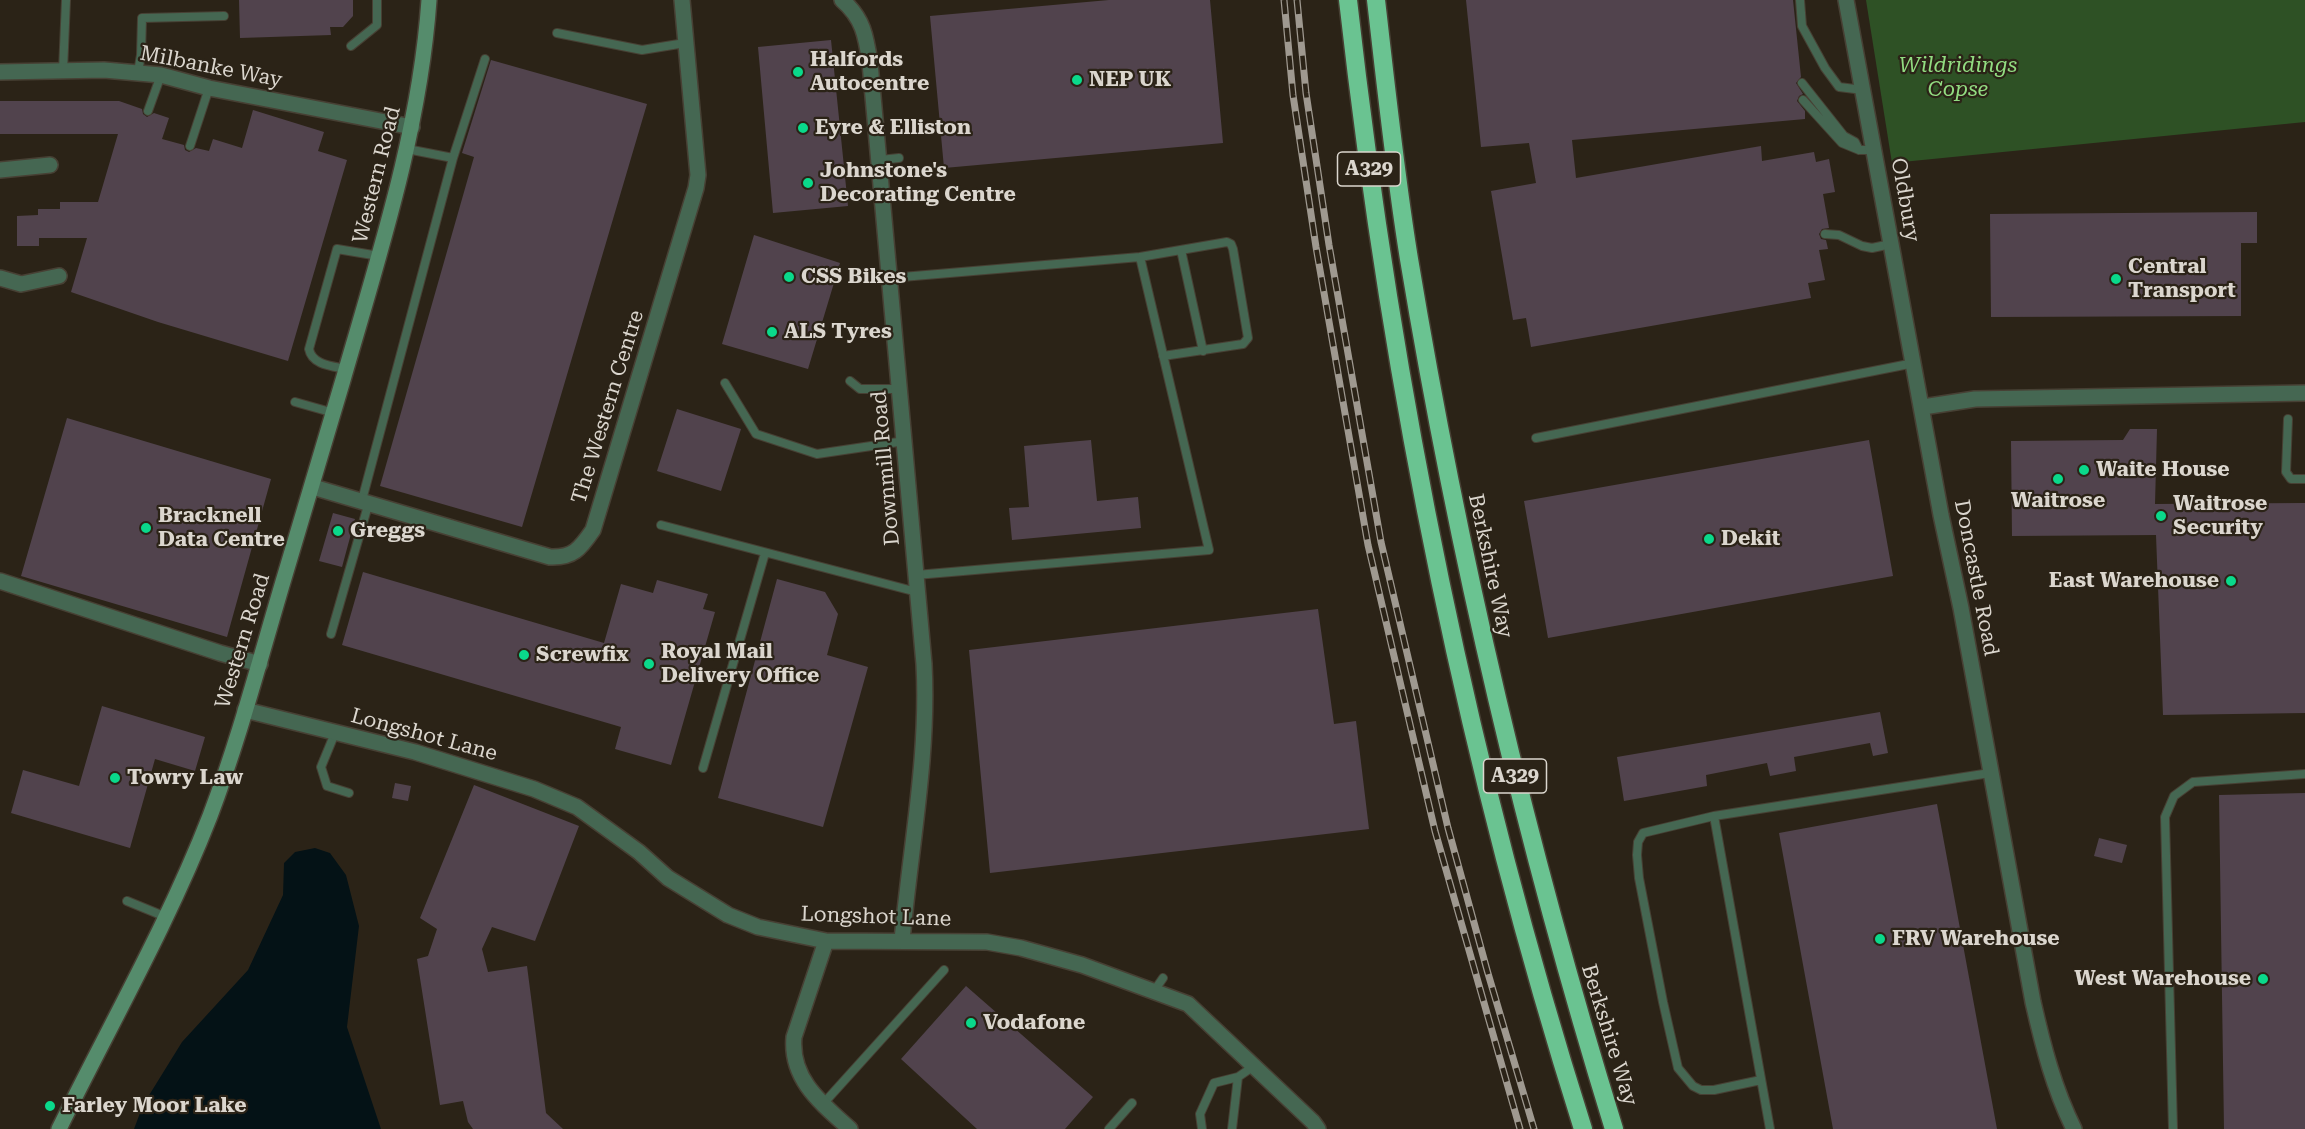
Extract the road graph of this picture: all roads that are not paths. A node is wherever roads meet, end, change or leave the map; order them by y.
1 (66, 0) edge
2 (377, 0) edge
3 (429, 0) edge
4 (682, 0) edge
5 (842, 0) edge
6 (1348, 0) edge
7 (1376, 0) edge
8 (1800, 0) edge
9 (1846, 0) edge
10 (224, 16) dead end
11 (557, 33) dead end
12 (684, 43) junction
13 (351, 46) dead end
14 (485, 59) dead end
15 (63, 71) junction
16 (0, 72) edge
17 (138, 72) junction
18 (161, 75) junction
19 (1802, 83) dead end
20 (209, 88) junction
21 (1863, 90) junction
22 (1803, 100) dead end
23 (148, 111) dead end
24 (412, 127) junction
25 (190, 146) dead end
26 (407, 149) junction
27 (1858, 150) junction
28 (1875, 150) junction
29 (453, 158) junction
30 (899, 158) dead end
31 (880, 160) junction
32 (50, 165) dead end
33 (0, 170) edge
34 (1825, 234) dead end
35 (1891, 244) junction
36 (1181, 250) junction
37 (379, 256) junction
38 (1140, 257) junction
39 (60, 276) dead end
40 (0, 278) edge
41 (890, 278) junction
42 (1203, 351) junction
43 (1163, 356) junction
44 (1914, 363) junction
45 (346, 369) junction
46 (850, 381) dead end
47 (725, 383) dead end
48 (900, 389) junction
49 (2305, 393) edge
50 (295, 402) dead end
51 (1923, 407) junction
52 (334, 412) junction
53 (2288, 419) dead end
54 (1536, 438) dead end
55 (905, 441) junction
56 (2305, 479) edge
57 (313, 487) junction
58 (366, 501) junction
59 (661, 525) dead end
60 (765, 553) junction
61 (916, 575) junction
62 (0, 581) edge
63 (918, 592) junction
64 (331, 634) dead end
65 (260, 664) junction
66 (245, 710) junction
67 (335, 732) junction
68 (703, 768) dead end
69 (1990, 773) junction
70 (2305, 774) edge
71 (349, 793) dead end
72 (1714, 816) junction
73 (127, 901) dead end
74 (167, 917) junction
75 (826, 941) junction
76 (902, 941) junction
77 (944, 970) dead end
78 (1254, 1066) junction
79 (1238, 1077) junction
80 (1761, 1080) junction
81 (1132, 1103) dead end
82 (823, 1104) junction
83 (59, 1129) edge
84 (850, 1129) edge
85 (1109, 1129) edge
86 (1202, 1129) edge
87 (1232, 1129) edge
88 (1318, 1129) edge
89 (1583, 1129) edge
90 (1614, 1129) edge
91 (1770, 1129) edge
92 (2074, 1129) edge
93 (2173, 1129) edge

1 - 15 lane
2 - 13 lane
3 - 24 street, Western Road
4 - 12 street, The Western Centre
5 - 31 street, Downmill Road
6 - 89 highway, A329
7 - 90 highway, Berkshire Way / A329
8 - 21 lane
9 - 21 street, Oldbury
10 - 17 lane
11 - 12 lane
12 - 58 street, The Western Centre
14 - 29 lane
15 - 16 street, Milbanke Way
15 - 17 street, Milbanke Way
17 - 18 street, Milbanke Way
18 - 20 street, Milbanke Way
18 - 23 lane
19 - 27 lane
20 - 24 street, Milbanke Way
20 - 25 lane
21 - 28 street, Oldbury
22 - 27 lane
24 - 26 street, Western Road
26 - 29 lane
26 - 37 street, Western Road
27 - 28 lane
28 - 35 street, Oldbury
29 - 58 lane
30 - 31 lane
31 - 41 street, Downmill Road
32 - 33 street
34 - 35 lane
35 - 44 street, Oldbury
36 - 38 lane
36 - 42 lane
36 - 42 lane
37 - 45 street, Western Road
37 - 45 lane
38 - 41 lane
38 - 43 lane
39 - 40 street
41 - 48 street, Downmill Road
42 - 43 lane
43 - 61 lane
44 - 51 street, Oldbury
44 - 54 lane
45 - 52 street, Western Road
46 - 48 lane
47 - 55 lane
48 - 55 street, Downmill Road
49 - 51 street
50 - 52 lane
51 - 69 street, Doncastle Road
52 - 57 street, Western Road
53 - 56 lane
55 - 61 street, Downmill Road
57 - 58 street, The Western Centre
57 - 65 street, Western Road
58 - 64 lane
59 - 60 lane
60 - 63 lane
60 - 68 lane
61 - 63 street, Downmill Road
62 - 65 street
63 - 76 street, Downmill Road
65 - 66 street, Western Road
66 - 67 street, Longshot Lane
66 - 74 street, Western Road
67 - 71 lane
67 - 75 street, Longshot Lane
69 - 72 lane
69 - 92 street, Doncastle Road
70 - 93 lane
72 - 80 lane
72 - 80 lane
73 - 74 lane
74 - 83 street, Western Road
75 - 76 street, Longshot Lane
75 - 82 street
76 - 78 street, Longshot Lane
77 - 82 lane
78 - 79 lane
78 - 88 street, Longshot Lane
79 - 86 lane
79 - 87 lane
80 - 91 lane
81 - 85 lane
82 - 84 street

